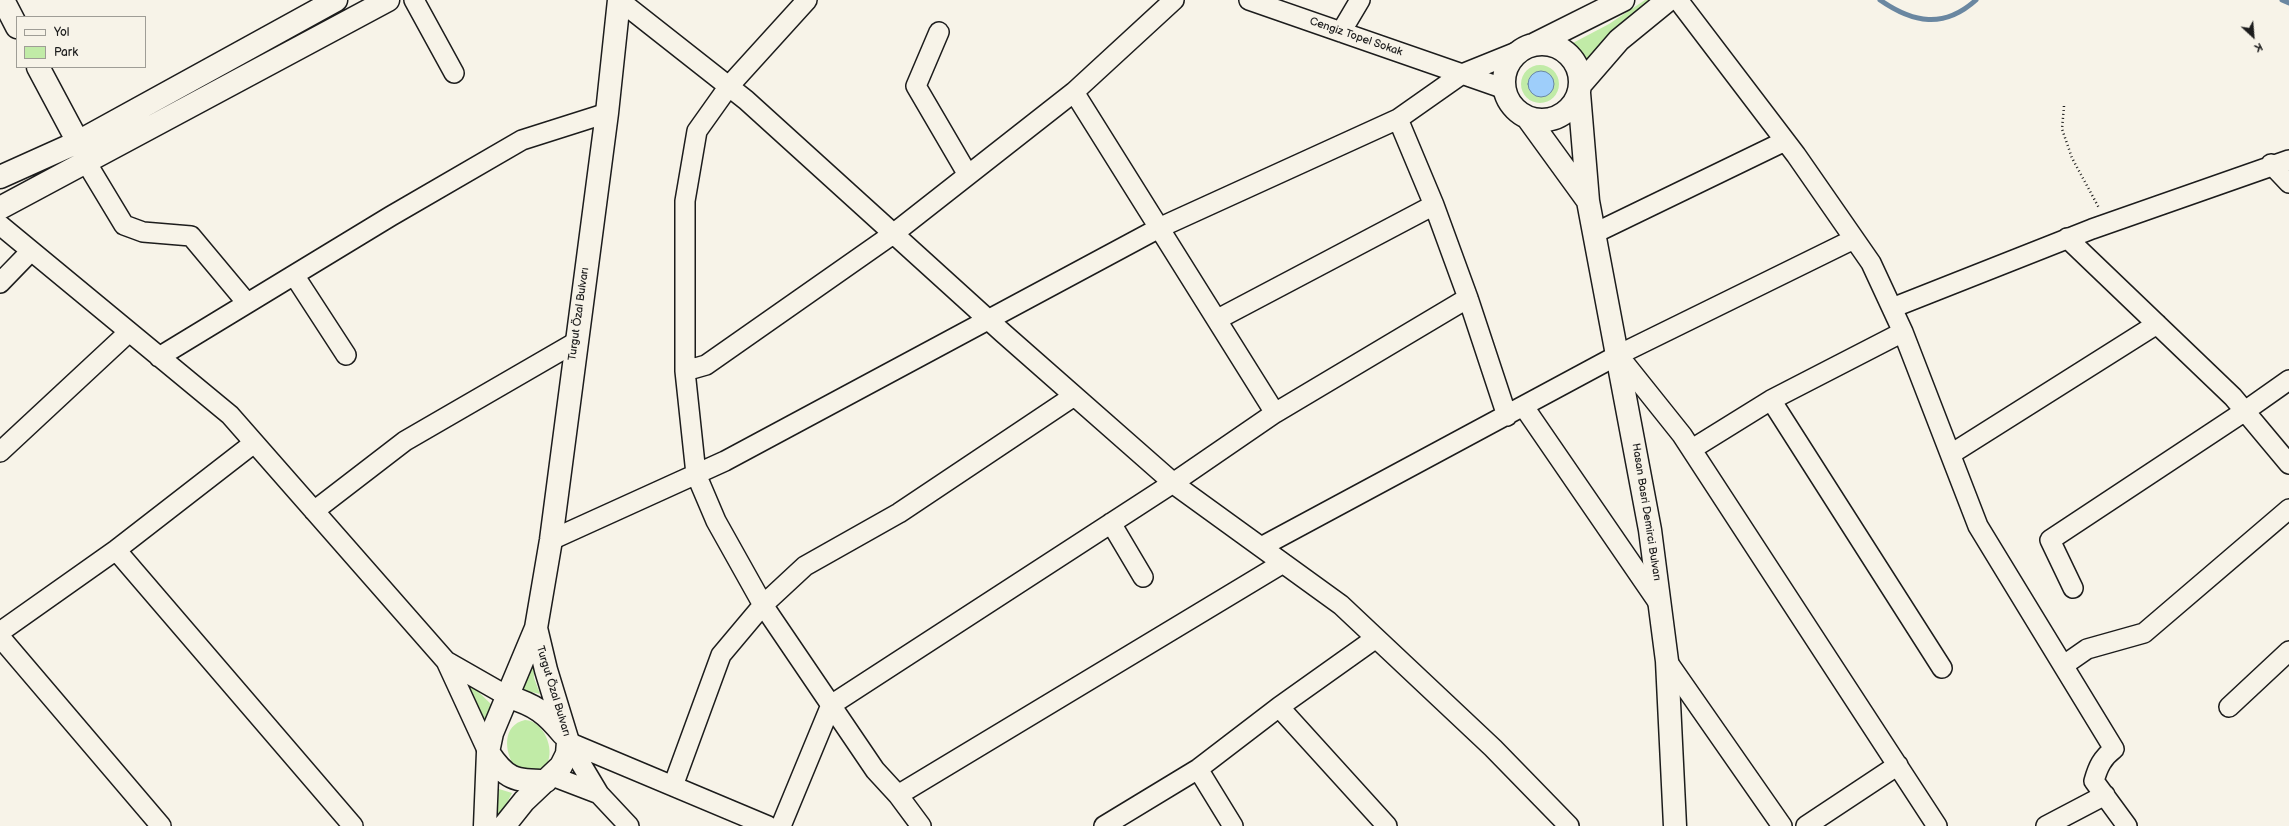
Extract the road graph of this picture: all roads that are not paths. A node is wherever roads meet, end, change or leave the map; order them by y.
1 (3, 0) edge
2 (336, 0) edge
3 (388, 0) edge
4 (414, 0) edge
5 (619, 0) edge
6 (807, 0) edge
7 (1174, 0) edge
8 (1249, 0) edge
9 (1360, 0) edge
10 (1623, 0) edge
11 (1668, 0) edge
12 (1678, 0) edge
13 (16, 25) edge
14 (939, 32) dead end
15 (1341, 32) junction
16 (1530, 47) junction
17 (39, 68) edge
18 (454, 73) dead end
19 (1462, 74) junction
20 (729, 86) junction
21 (1505, 89) junction
22 (1579, 89) junction
23 (1074, 92) junction
24 (608, 113) junction
25 (1527, 117) junction
26 (1398, 119) junction
27 (1785, 141) junction
28 (78, 142) junction
29 (86, 162) junction
30 (2280, 162) edge
31 (968, 175) junction
32 (0, 177) edge
33 (2289, 183) edge
34 (1588, 201) junction
35 (1434, 205) junction
36 (0, 208) edge
37 (0, 225) edge
38 (1161, 227) junction
39 (1595, 233) junction
40 (893, 234) junction
41 (2067, 238) junction
42 (1854, 239) junction
43 (31, 251) junction
44 (294, 275) junction
45 (0, 283) edge
46 (1468, 298) junction
47 (247, 303) junction
48 (1892, 308) junction
49 (1218, 319) junction
50 (988, 320) junction
51 (2157, 324) junction
52 (129, 332) junction
53 (1903, 332) junction
54 (576, 342) junction
55 (346, 355) dead end
56 (1618, 355) junction
57 (159, 357) junction
58 (685, 371) junction
59 (2289, 380) edge
60 (1074, 396) junction
61 (1771, 400) junction
62 (1524, 407) junction
63 (2245, 411) junction
64 (1275, 413) junction
65 (1507, 416) junction
66 (254, 443) junction
67 (1692, 450) junction
68 (0, 452) edge
69 (1951, 454) junction
70 (2289, 464) edge
71 (696, 474) junction
72 (1173, 483) junction
73 (2289, 509) edge
74 (314, 511) junction
75 (1111, 523) junction
76 (551, 540) junction
77 (1261, 547) junction
78 (116, 550) junction
79 (1283, 563) junction
80 (1143, 577) dead end
81 (2073, 588) dead end
82 (763, 605) junction
83 (1660, 605) junction
84 (536, 628) junction
85 (0, 632) edge
86 (0, 637) edge
87 (1376, 638) junction
88 (2289, 651) edge
89 (446, 661) junction
90 (1667, 661) junction
91 (2064, 665) junction
92 (1942, 668) dead end
93 (509, 697) junction
94 (831, 705) junction
95 (2229, 706) dead end
96 (1279, 707) junction
97 (568, 742) junction
98 (488, 752) junction
99 (1898, 765) junction
100 (1198, 769) junction
101 (549, 779) junction
102 (673, 786) junction
103 (599, 794) junction
104 (2105, 795) junction
105 (898, 796) junction
106 (335, 818) edge
107 (161, 826) edge
108 (353, 826) edge
109 (485, 826) edge
110 (504, 826) edge
111 (629, 826) edge
112 (768, 826) edge
113 (781, 826) edge
114 (921, 826) edge
115 (1104, 826) edge
116 (1233, 826) edge
117 (1387, 826) edge
118 (1569, 826) edge
119 (1675, 826) edge
120 (1782, 826) edge
121 (1806, 826) edge
122 (1937, 826) edge
123 (2046, 826) edge
124 (2127, 826) edge

1 - 13 main road
2 - 28 main road
3 - 29 main road
4 - 18 street
5 - 20 street
5 - 24 main road, Turgut Özal Bulvarı
6 - 20 street
7 - 23 street
8 - 15 street, Cengiz Topel Sokak
9 - 15 street
10 - 16 main road
11 - 22 main road
12 - 27 street
14 - 31 street
15 - 19 street, Cengiz Topel Sokak
16 - 19 street
16 - 21 main road
16 - 22 main road
17 - 28 main road
19 - 21 street, Cengiz Topel Sokak
19 - 26 street
20 - 40 street
20 - 58 street
21 - 25 main road
22 - 25 main road
22 - 34 main road, Hasan Basri Demirci Bulvarı
23 - 31 street
23 - 38 street
24 - 44 street
24 - 54 main road, Turgut Özal Bulvarı
25 - 34 main road, Hasan Basri Demirci Bulvarı
26 - 35 street
26 - 38 street
27 - 39 street
27 - 42 street
28 - 32 main road
29 - 36 main road
29 - 47 street
30 - 33 street
30 - 41 street
31 - 40 street
34 - 39 main road, Hasan Basri Demirci Bulvarı
35 - 46 street
35 - 49 street
37 - 43 street
38 - 49 street
38 - 50 street
39 - 56 main road, Hasan Basri Demirci Bulvarı
40 - 50 street
40 - 58 street
41 - 48 street
41 - 51 street
42 - 48 street
42 - 56 street
43 - 45 street
43 - 52 street
44 - 47 street
44 - 55 street
46 - 64 street
46 - 65 street
47 - 57 street
48 - 53 street
49 - 64 street
50 - 60 street
50 - 71 street
51 - 63 street
51 - 69 street
52 - 57 street
52 - 68 street
53 - 61 street
53 - 69 street
54 - 74 street
54 - 76 main road, Turgut Özal Bulvarı
56 - 62 street
56 - 67 street
56 - 83 main road, Hasan Basri Demirci Bulvarı
57 - 66 street
58 - 71 street
59 - 63 street
60 - 72 street
60 - 82 street
61 - 67 street
61 - 92 street
62 - 65 street
62 - 83 street
63 - 70 street
63 - 81 street
64 - 72 street
65 - 77 street
66 - 74 street
66 - 78 street
67 - 99 street
69 - 91 street
71 - 76 street
71 - 82 street
72 - 75 street
72 - 77 street
73 - 91 street
74 - 89 street
75 - 80 street
75 - 94 street
76 - 84 main road, Turgut Özal Bulvarı
77 - 79 street
78 - 85 street
78 - 106 street
79 - 87 street
79 - 105 street
82 - 94 street
82 - 102 street
83 - 90 main road, Hasan Basri Demirci Bulvarı
84 - 93 main road, Turgut Özal Bulvarı
84 - 97 main road, Turgut Özal Bulvarı
86 - 107 street
87 - 96 street
87 - 118 street
88 - 95 street
89 - 93 street
89 - 98 street
90 - 119 main road, Hasan Basri Demirci Bulvarı
90 - 120 street
91 - 104 street
93 - 97 main road
93 - 98 main road, Turgut Özal Bulvarı
94 - 105 street
94 - 113 street
96 - 100 street
96 - 117 street
97 - 101 main road, Turgut Özal Bulvarı
97 - 102 street
97 - 103 street
98 - 101 main road
98 - 109 main road, Turgut Özal Bulvarı
99 - 121 street
99 - 122 street
100 - 115 street
100 - 116 street
101 - 103 street
101 - 110 main road, Turgut Özal Bulvarı
102 - 112 street
103 - 111 street
104 - 123 street
104 - 124 street
105 - 114 street
106 - 108 street

